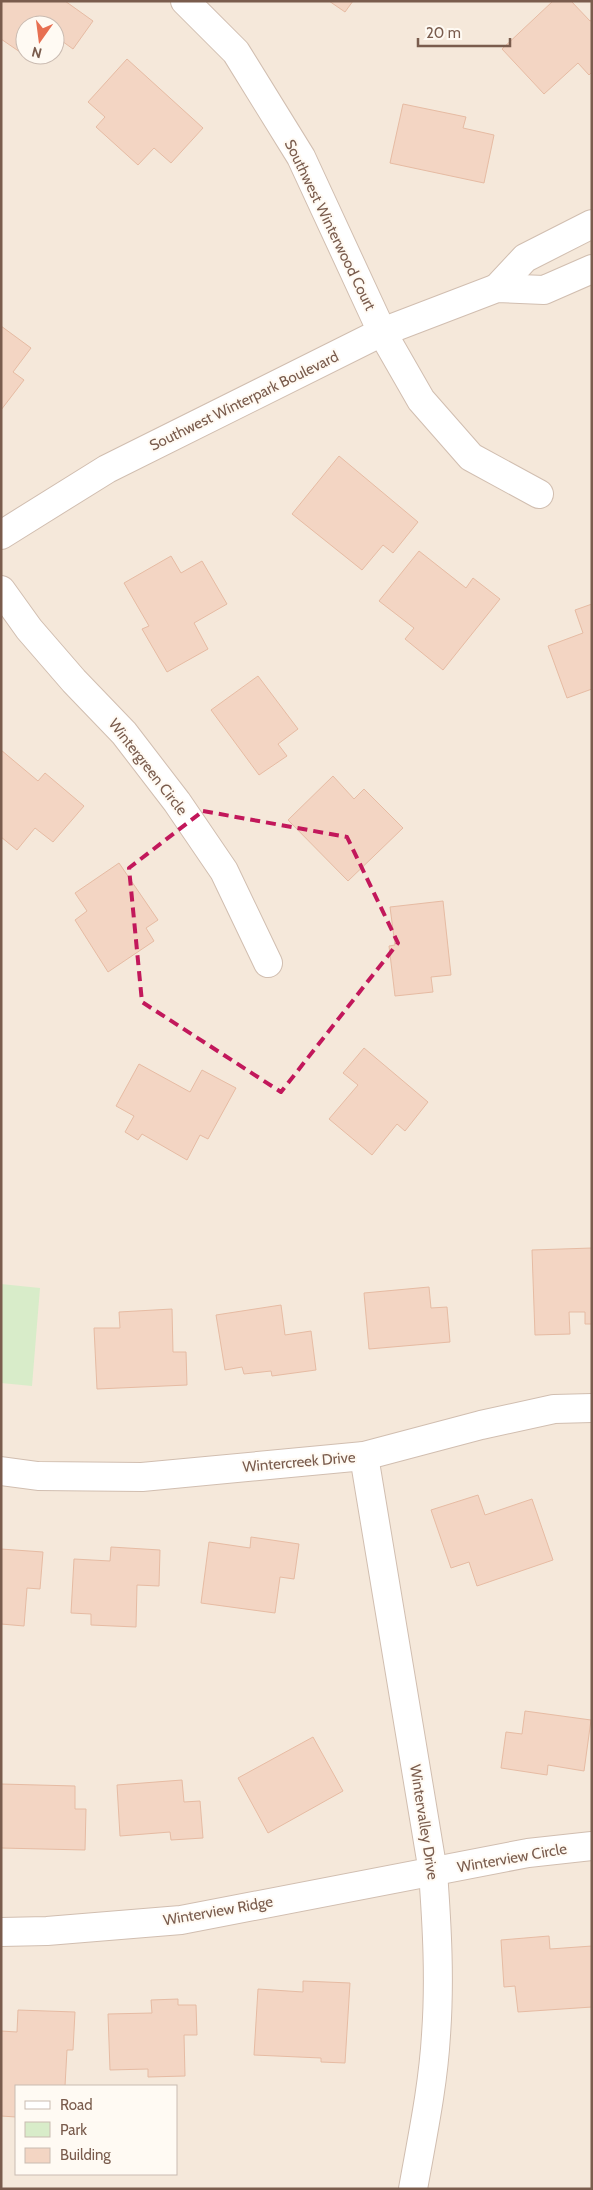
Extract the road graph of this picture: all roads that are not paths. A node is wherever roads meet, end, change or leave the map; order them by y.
1 (185, 1) edge
2 (592, 224) edge
3 (592, 269) edge
4 (497, 288) junction
5 (382, 332) junction
6 (539, 494) dead end
7 (1, 535) edge
8 (1, 590) edge
9 (268, 963) dead end
10 (592, 1408) edge
11 (364, 1456) junction
12 (1, 1471) edge
13 (592, 1846) edge
14 (433, 1872) junction
15 (1, 1932) edge
16 (413, 2189) edge

1 - 5 street, Southwest Winterwood Court
2 - 4 street, Southwest Winterpark Boulevard
3 - 4 street, Southwest Winterpark Boulevard
4 - 5 street, Southwest Winterpark Boulevard
5 - 6 street, Southwest Winterwood Court
5 - 7 street, Southwest Winterpark Boulevard
8 - 9 street, Wintergreen Circle
10 - 11 street, Wintercreek Drive
11 - 12 street, Wintercreek Drive
11 - 14 street, Wintervalley Drive
13 - 14 street, Winterview Circle
14 - 15 street, Winterview Ridge
14 - 16 street, Wintervalley Drive

